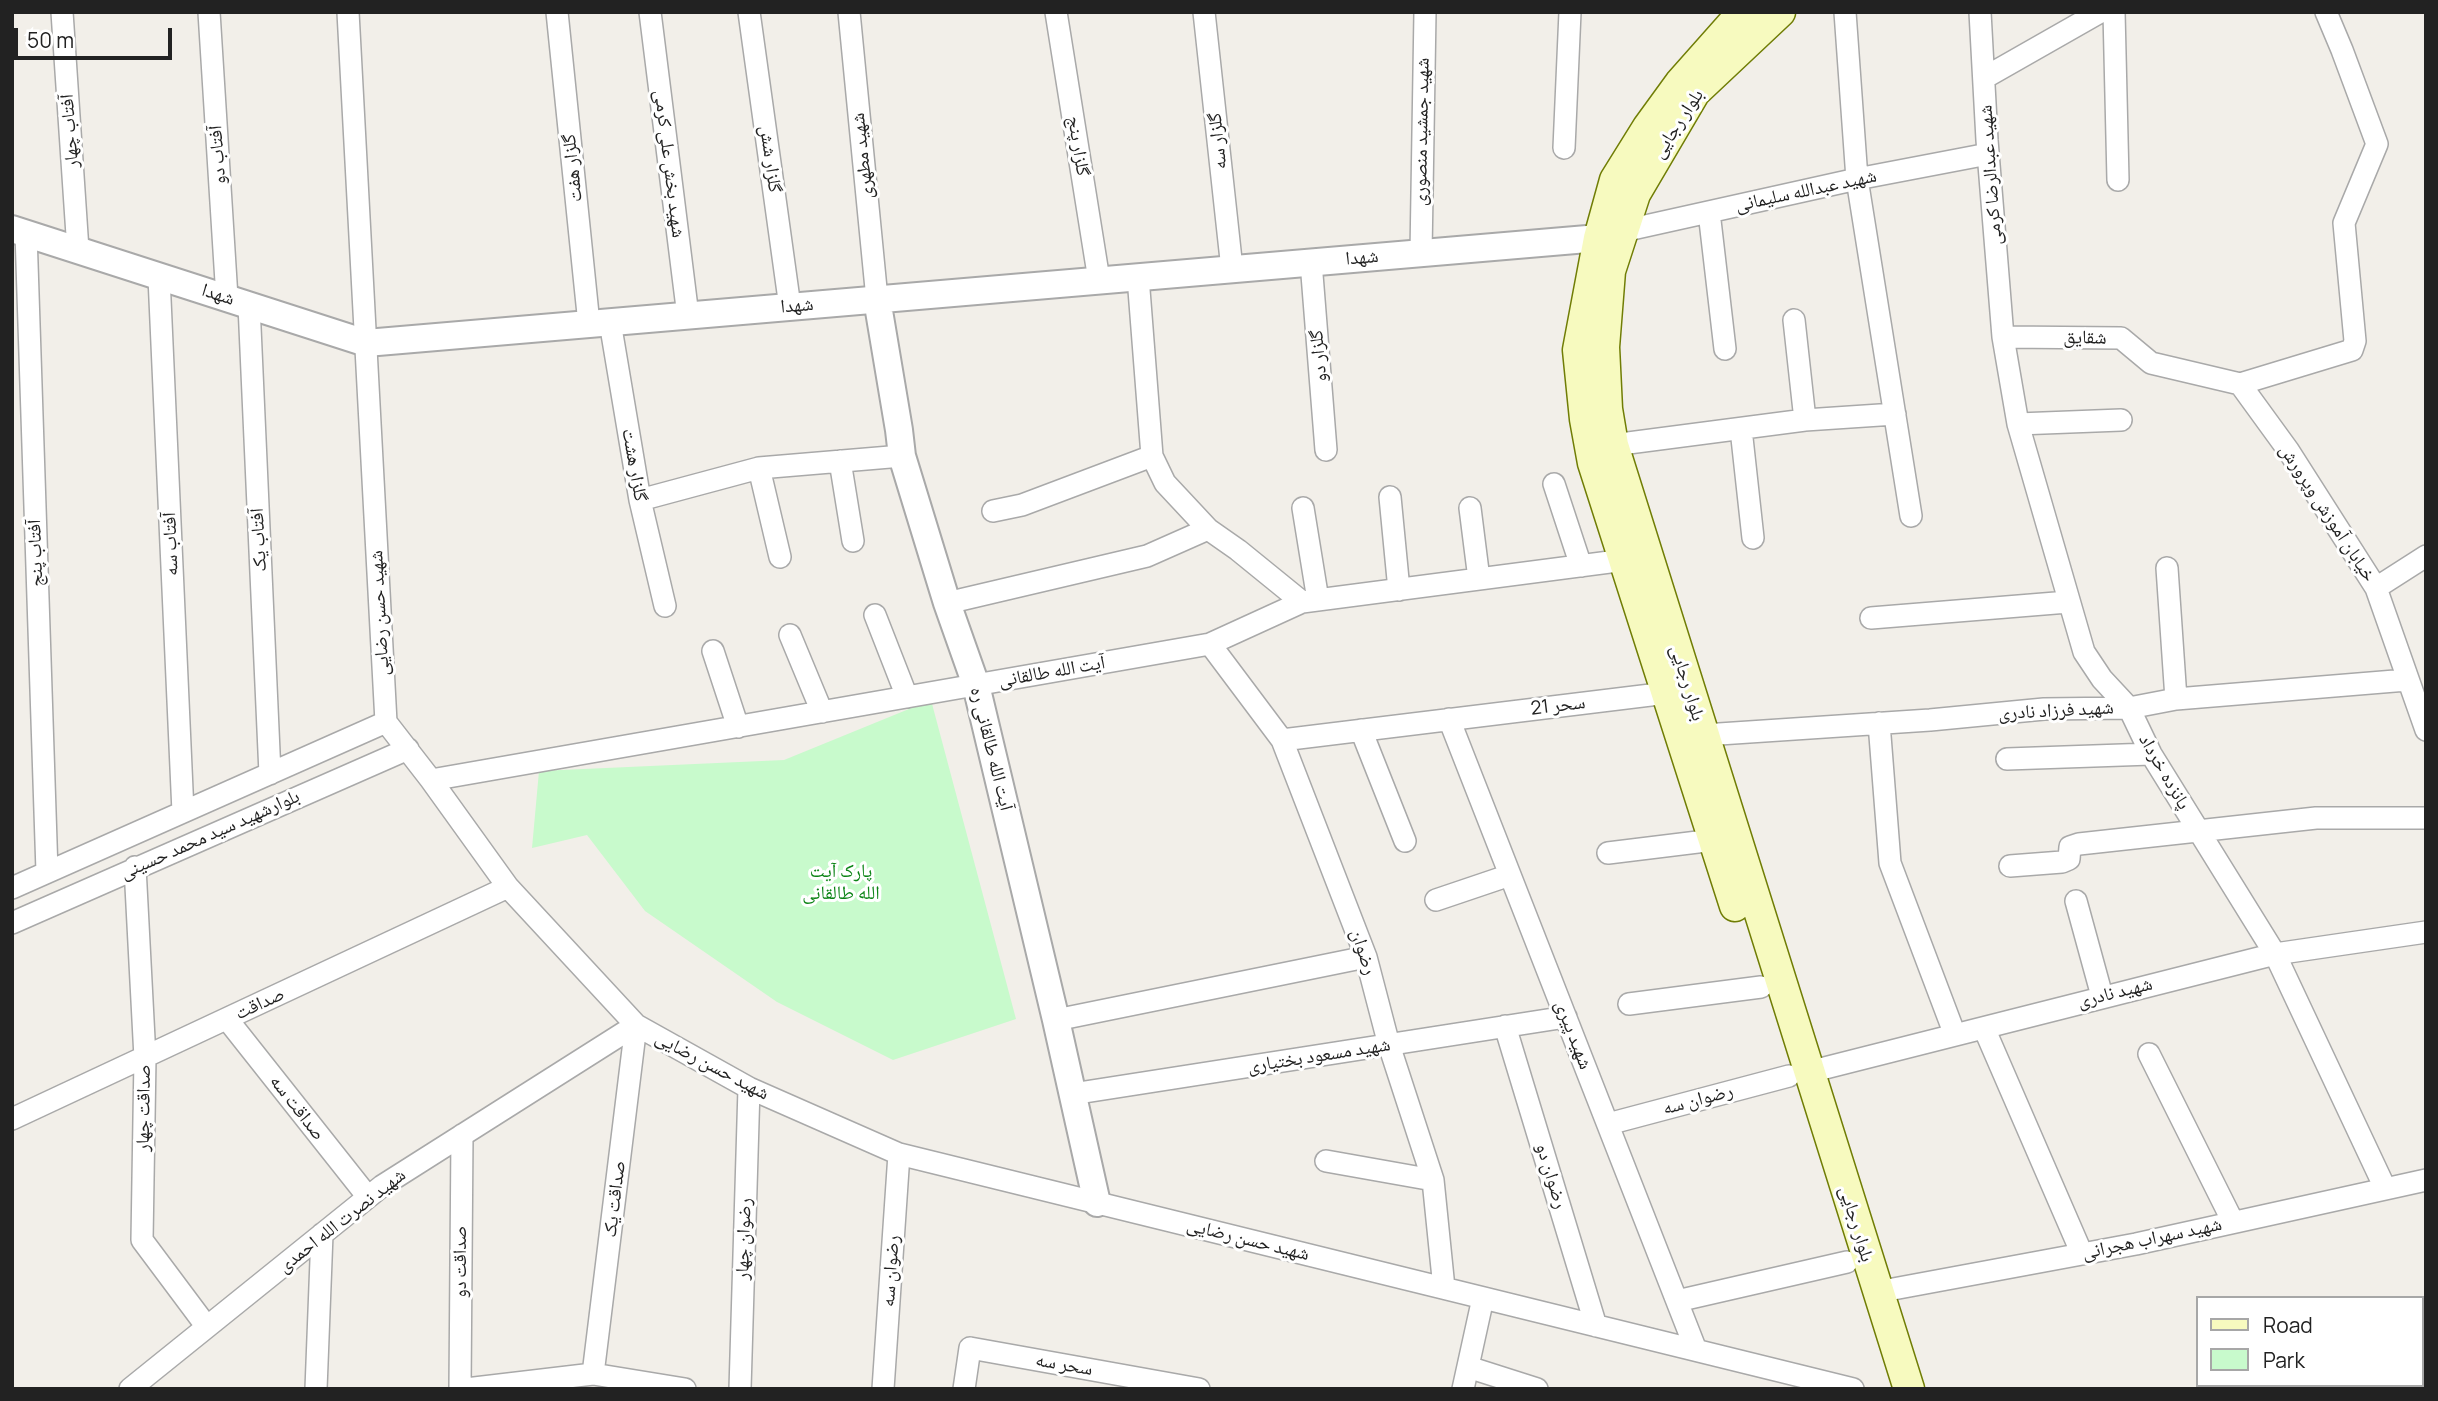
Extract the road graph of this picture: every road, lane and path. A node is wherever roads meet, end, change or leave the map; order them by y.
1 (62, 12) edge
2 (209, 12) edge
3 (348, 12) edge
4 (557, 12) edge
5 (649, 12) edge
6 (749, 12) edge
7 (849, 12) edge
8 (1056, 12) edge
9 (1204, 12) edge
10 (1425, 12) edge
11 (1570, 12) edge
12 (1743, 12) edge
13 (1780, 12) edge
14 (1845, 12) edge
15 (1980, 12) edge
16 (2099, 12) edge
17 (2113, 12) edge
18 (2326, 12) edge
19 (1984, 78) junction
20 (1564, 148) dead end
21 (1988, 154) junction
22 (1857, 179) junction
23 (2118, 180) dead end
24 (1709, 212) junction
25 (19, 231) edge
26 (1611, 234) junction
27 (78, 250) junction
28 (1421, 253) junction
29 (1311, 262) junction
30 (1233, 269) junction
31 (159, 276) junction
32 (1138, 277) junction
33 (1099, 281) junction
34 (877, 299) junction
35 (238, 302) junction
36 (790, 307) junction
37 (688, 316) junction
38 (1794, 320) dead end
39 (599, 323) junction
40 (2003, 337) junction
41 (366, 343) junction
42 (1725, 349) dead end
43 (2240, 384) junction
44 (1895, 414) junction
45 (1805, 420) junction
46 (2121, 420) dead end
47 (2018, 424) junction
48 (1741, 429) junction
49 (1613, 445) junction
50 (1326, 450) dead end
51 (902, 456) junction
52 (1152, 456) junction
53 (840, 461) junction
54 (759, 468) junction
55 (1554, 484) dead end
56 (1390, 497) dead end
57 (640, 500) junction
58 (1303, 508) dead end
59 (1470, 508) dead end
60 (993, 511) dead end
61 (1911, 516) dead end
62 (1208, 529) junction
63 (1753, 538) dead end
64 (853, 541) dead end
65 (2426, 556) edge
66 (780, 557) dead end
67 (1625, 560) junction
68 (1581, 566) junction
69 (2167, 568) dead end
70 (1479, 579) junction
71 (2376, 588) junction
72 (1399, 590) junction
73 (1310, 601) junction
74 (2068, 602) junction
75 (947, 603) junction
76 (666, 606) dead end
77 (875, 615) dead end
78 (1871, 618) dead end
79 (790, 635) dead end
80 (1210, 644) junction
81 (713, 651) dead end
82 (976, 685) junction
83 (2416, 690) edge
84 (1667, 693) junction
85 (906, 697) junction
86 (2176, 699) junction
87 (2129, 708) junction
88 (822, 712) junction
89 (1449, 719) junction
90 (386, 722) junction
91 (1879, 723) junction
92 (738, 727) junction
93 (1361, 730) junction
94 (2426, 730) edge
95 (1704, 735) junction
96 (1282, 740) junction
97 (408, 749) junction
98 (2151, 754) junction
99 (2007, 759) dead end
100 (270, 774) junction
101 (431, 780) junction
102 (183, 812) junction
103 (2426, 818) edge
104 (2198, 831) junction
105 (1714, 840) junction
106 (1405, 841) dead end
107 (1608, 853) dead end
108 (2010, 866) dead end
109 (135, 867) junction
110 (47, 872) junction
111 (1510, 875) junction
112 (508, 887) junction
113 (12, 888) edge
114 (1437, 900) dead end
115 (2076, 901) dead end
116 (12, 923) edge
117 (2426, 932) edge
118 (2275, 954) junction
119 (1366, 957) junction
120 (1761, 987) junction
121 (2102, 996) junction
122 (1629, 1004) dead end
123 (1566, 1017) junction
124 (227, 1020) junction
125 (1056, 1020) junction
126 (636, 1025) junction
127 (1505, 1026) junction
128 (1984, 1028) junction
129 (1955, 1035) junction
130 (1389, 1045) junction
131 (2149, 1054) dead end
132 (145, 1058) junction
133 (1799, 1074) junction
134 (749, 1088) junction
135 (1072, 1094) junction
136 (12, 1119) edge
137 (1608, 1124) junction
138 (462, 1135) junction
139 (899, 1154) junction
140 (1326, 1161) dead end
141 (1433, 1180) junction
142 (2426, 1180) edge
143 (2385, 1188) junction
144 (368, 1197) junction
145 (1097, 1203) junction
146 (2233, 1222) junction
147 (323, 1234) junction
148 (2082, 1254) junction
149 (1847, 1262) junction
150 (1444, 1289) junction
151 (1877, 1292) junction
152 (1483, 1298) junction
153 (1677, 1301) junction
154 (1596, 1326) junction
155 (207, 1327) junction
156 (1696, 1350) junction
157 (1468, 1367) junction
158 (585, 1379) edge
159 (130, 1389) edge
160 (316, 1389) edge
161 (460, 1389) edge
162 (466, 1389) edge
163 (685, 1389) edge
164 (740, 1389) edge
165 (883, 1389) edge
166 (964, 1389) edge
167 (1199, 1389) edge
168 (1463, 1389) edge
169 (1537, 1389) edge
170 (1853, 1389) edge
171 (1887, 1389) edge
172 (1909, 1389) edge

1 - 27 street, آفتاب چهار
2 - 35 street, آفتاب دو
3 - 41 street, شهید حسن رضایی
4 - 39 street, گلزار هفت
5 - 37 street, شهید بخش علی کرمی
6 - 36 street, گلزار شش
7 - 34 street, شهید مطهری
8 - 33 street, گلزار پنج
9 - 30 street, گلزار سه
10 - 28 street, شهید جمشید منصوری
11 - 20 street
12 - 26 main road, بلوار رجایی
13 - 26 main road, بلوار رجایی
14 - 22 street
15 - 19 street, شهید عبدالرضا کرمی
16 - 19 street
17 - 23 street
18 - 43 street
19 - 21 street, شهید عبدالرضا کرمی
21 - 22 street, شهید عبدالله سلیمانی
21 - 40 street, شهید عبدالرضا کرمی
22 - 24 street, شهید عبدالله سلیمانی
22 - 44 street
24 - 26 street, شهید عبدالله سلیمانی
24 - 42 street
25 - 27 street, شهدا
25 - 110 street, آفتاب پنج
26 - 28 street, شهدا
26 - 49 main road, بلوار رجایی
26 - 67 main road, بلوار رجایی
27 - 31 street, شهدا
28 - 29 street, شهدا
29 - 30 street, شهدا
29 - 50 street, گلزار دو
30 - 32 street, شهدا
31 - 35 street, شهدا
31 - 102 street, آفتاب سه
32 - 33 street, شهدا
32 - 52 street
33 - 34 street, شهدا
34 - 36 street, شهدا
34 - 51 street, آیت الله طالقانی ره
35 - 41 street, شهدا
35 - 100 street, آفتاب یک
36 - 37 street, شهدا
37 - 39 street, شهدا
38 - 45 street
39 - 41 street, شهدا
39 - 57 street, گلزار هشت
40 - 43 street, شقایق
40 - 47 street, پانزده خرداد
41 - 90 street, شهید حسن رضایی
43 - 71 street, خیابان آموزش وپرورش
44 - 45 street
44 - 61 street
45 - 48 street
46 - 47 street
47 - 74 street, پانزده خرداد
48 - 49 street
48 - 63 street
49 - 95 main road, بلوار رجایی
51 - 53 street
51 - 75 street, آیت الله طالقانی ره
52 - 60 street
52 - 62 street
53 - 54 street
53 - 64 street
54 - 57 street
54 - 66 street
55 - 68 street
56 - 72 street
57 - 76 street, گلزار هشت
58 - 73 street
59 - 70 street
62 - 73 street
62 - 75 street
65 - 71 street
67 - 68 street, آیت الله طالقانی
67 - 84 main road, بلوار رجایی
68 - 70 street, آیت الله طالقانی
69 - 86 street
70 - 72 street, آیت الله طالقانی
71 - 83 street, خیابان آموزش وپرورش
72 - 73 street, آیت الله طالقانی
73 - 80 street, آیت الله طالقانی
74 - 78 street
74 - 87 street, پانزده خرداد
75 - 82 street, آیت الله طالقانی ره
77 - 85 street
79 - 88 street
80 - 82 street, آیت الله طالقانی
80 - 96 street, رضوان
81 - 92 street
82 - 85 street, آیت الله طالقانی
82 - 125 street, آیت الله طالقانی ره
83 - 86 street, شهید فرزاد نادری
83 - 94 street, خیابان آموزش وپرورش
84 - 89 street, سحر 21
84 - 105 main road, بلوار رجایی
85 - 88 street, آیت الله طالقانی
86 - 87 street, شهید فرزاد نادری
87 - 91 street, شهید فرزاد نادری
87 - 98 street, پانزده خرداد
88 - 92 street, آیت الله طالقانی
89 - 93 street, سحر 21
89 - 111 street, شهید پیری
90 - 97 street, شهید حسن رضایی
90 - 100 street, بلوارشهید سید محمد حسینی
91 - 95 street, شهید فرزاد نادری
91 - 129 street
92 - 101 street, آیت الله طالقانی
93 - 96 street, سحر 21
93 - 106 street
95 - 133 main road, بلوار رجایی
96 - 119 street, رضوان
97 - 101 street, شهید حسن رضایی
97 - 109 street, بلوارشهید سید محمد حسینی
98 - 99 street
98 - 104 street, پانزده خرداد
100 - 102 street, بلوارشهید سید محمد حسینی
101 - 112 street, شهید حسن رضایی
102 - 110 street, بلوارشهید سید محمد حسینی
103 - 104 street
104 - 108 street
104 - 118 street, پانزده خرداد
105 - 107 street
105 - 120 main road, بلوار رجایی
109 - 116 street, بلوارشهید سید محمد حسینی
109 - 132 street, صداقت چهار
110 - 113 street, بلوارشهید سید محمد حسینی
111 - 114 street
111 - 123 street, شهید پیری
112 - 124 street, صداقت
112 - 126 street, شهید حسن رضایی
115 - 121 street
117 - 118 street, شهید نادری
118 - 121 street, شهید نادری
118 - 143 street, پانزده خرداد
119 - 125 street
119 - 130 street, رضوان
120 - 122 street
120 - 133 main road, بلوار رجایی
121 - 128 street, شهید نادری
123 - 127 street, شهید مسعود بختیاری
123 - 137 street, شهید پیری
124 - 132 street, صداقت
124 - 144 street, صداقت سه
125 - 135 street, آیت الله طالقانی ره
126 - 134 street, شهید حسن رضایی
126 - 138 street, شهید نصرت الله احمدی
126 - 158 street, صداقت یک
127 - 130 street, شهید مسعود بختیاری
127 - 154 street, رضوان دو
128 - 129 street, شهید نادری
128 - 148 street
129 - 133 street, شهید نادری
130 - 135 street, شهید مسعود بختیاری
130 - 141 street, رضوان
131 - 146 street
132 - 136 street, صداقت
132 - 155 street, صداقت چهار
133 - 137 street, رضوان سه
133 - 149 main road, بلوار رجایی
133 - 151 main road, بلوار رجایی
134 - 139 street, شهید حسن رضایی
134 - 164 street, رضوان چهار
135 - 145 street, آیت الله طالقانی ره
137 - 153 street, شهید پیری
138 - 144 street, شهید نصرت الله احمدی
138 - 161 street, صداقت دو
139 - 145 street, شهید حسن رضایی
139 - 165 street, رضوان سه
140 - 141 street
141 - 150 street, رضوان
142 - 143 street, شهید سهراب هجرانی
143 - 146 street, شهید سهراب هجرانی
144 - 147 street, شهید نصرت الله احمدی
145 - 150 street, شهید حسن رضایی
146 - 148 street, شهید سهراب هجرانی
147 - 155 street, شهید نصرت الله احمدی
147 - 160 street
148 - 151 street, شهید سهراب هجرانی
149 - 153 street
149 - 171 main road, بلوار رجایی
150 - 152 street, شهید حسن رضایی
151 - 172 main road, بلوار رجایی
152 - 154 street, شهید حسن رضایی
152 - 157 street
153 - 156 street, شهید پیری
154 - 156 street, شهید حسن رضایی
155 - 159 street, شهید نصرت الله احمدی
156 - 170 street, شهید حسن رضایی
157 - 168 street
157 - 169 street
158 - 162 street
158 - 163 street
166 - 167 street, سحر سه

